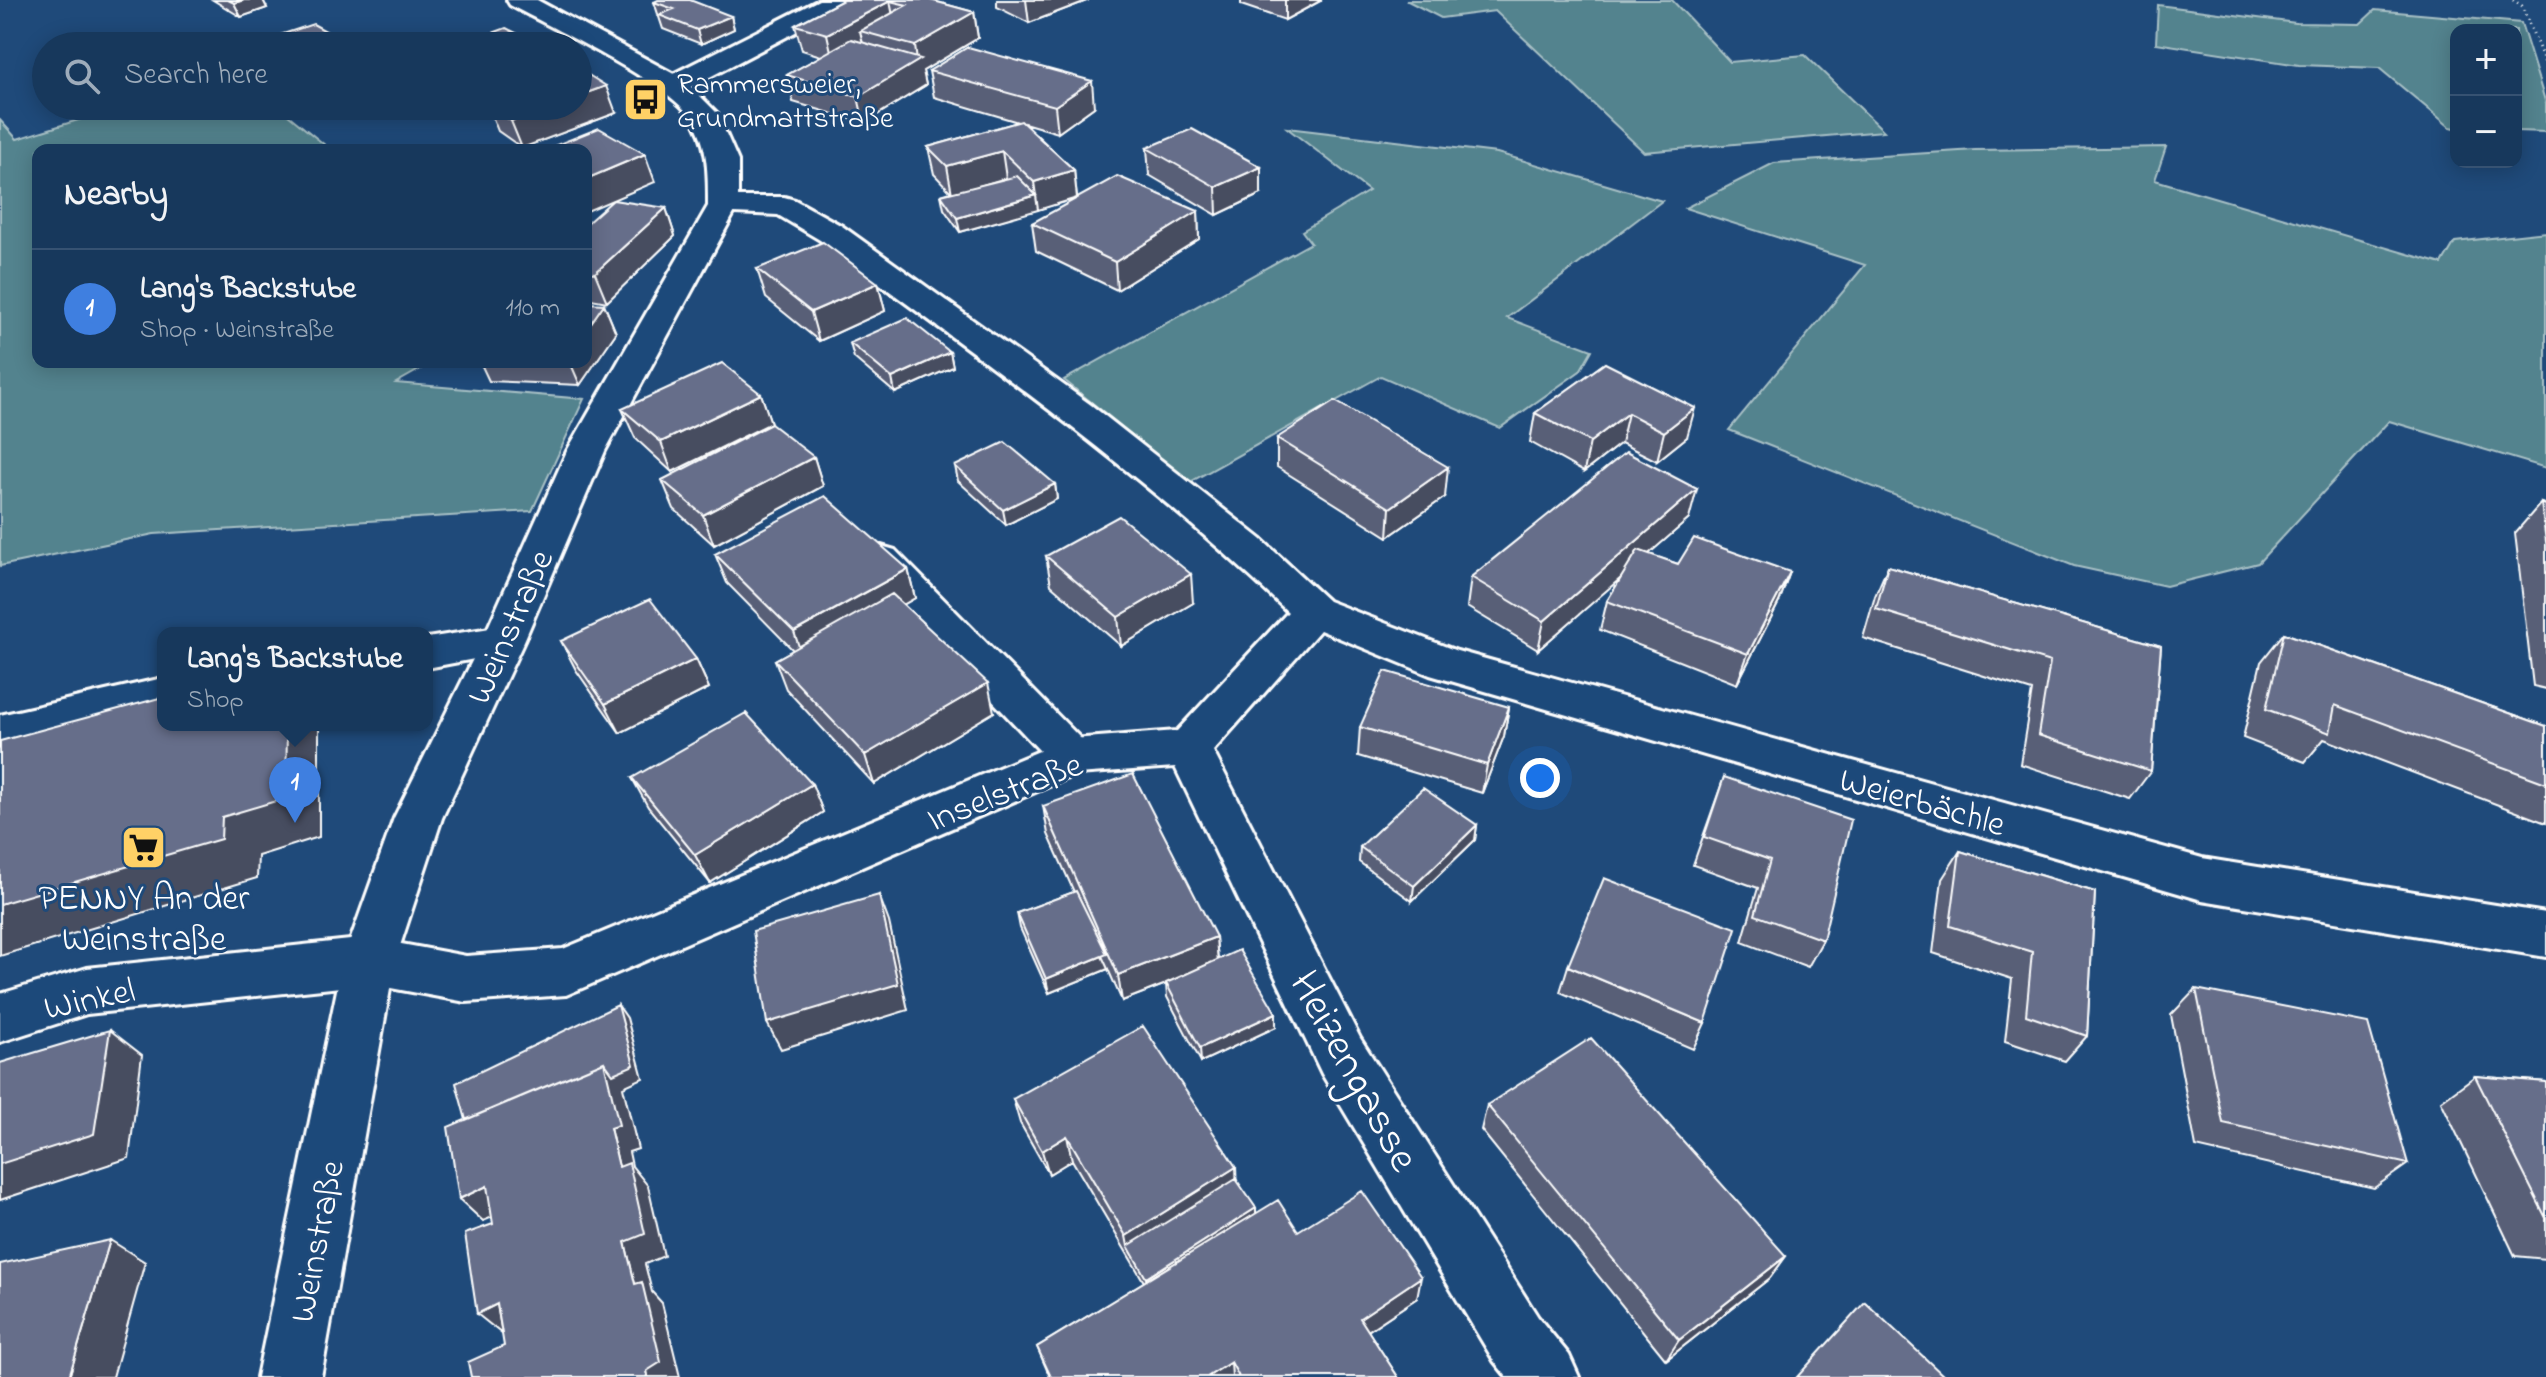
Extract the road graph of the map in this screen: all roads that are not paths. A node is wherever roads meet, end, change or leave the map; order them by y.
1 (519, 0) edge
2 (838, 0) edge
3 (577, 32) edge
4 (592, 40) edge
5 (673, 85) junction
6 (723, 206) junction
7 (881, 559) edge
8 (1313, 611) junction
9 (503, 641) junction
10 (433, 652) edge
11 (157, 695) edge
12 (0, 731) edge
13 (1189, 748) junction
14 (1072, 757) junction
15 (2546, 935) edge
16 (369, 961) junction
17 (0, 1018) edge
18 (289, 1377) edge
19 (1547, 1377) edge

1 - 3 street, Weinstraße
2 - 5 street
4 - 5 street, Weinstraße
5 - 6 street, Weinstraße
6 - 8 street
6 - 9 street, Weinstraße
7 - 14 lane
8 - 13 street
8 - 15 street, Weierbächle
9 - 10 lane
9 - 16 street, Weinstraße
11 - 12 lane
13 - 14 street, Inselstraße
13 - 19 street, Heizengasse
14 - 16 street, Inselstraße
16 - 17 street, Winkel
16 - 18 street, Weinstraße

